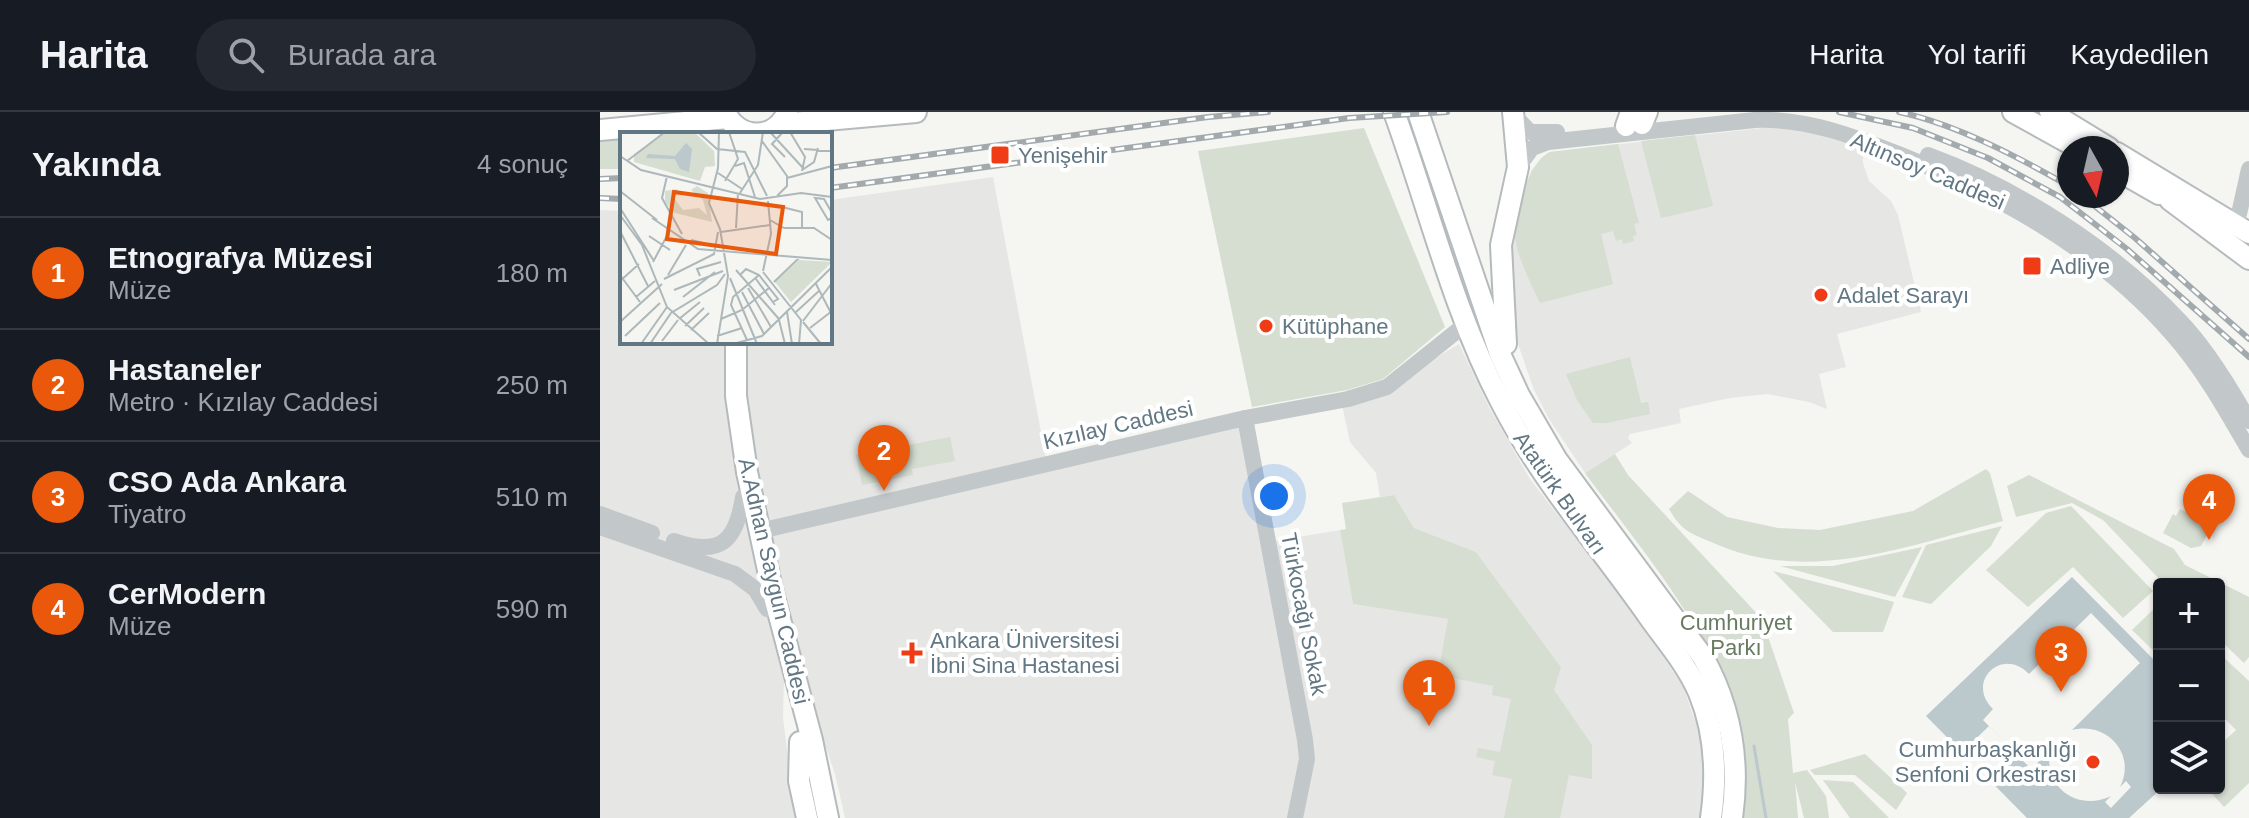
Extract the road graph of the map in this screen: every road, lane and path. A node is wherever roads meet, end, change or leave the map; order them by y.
1 (698, 112) edge
2 (916, 112) edge
3 (1394, 112) edge
4 (1418, 112) edge
5 (1750, 112) edge
6 (1789, 112) edge
7 (2013, 112) edge
8 (2050, 112) edge
9 (1514, 114) edge
10 (600, 118) edge
11 (729, 122) edge
12 (672, 123) junction
13 (1636, 123) edge
14 (779, 124) edge
15 (600, 130) edge
16 (698, 132) edge
17 (748, 132) edge
18 (757, 132) edge
19 (2057, 136) edge
20 (2089, 136) edge
21 (2129, 162) edge
22 (1518, 167) junction
23 (2249, 169) edge
24 (2129, 175) edge
25 (2174, 195) junction
26 (2014, 201) junction
27 (2244, 217) edge
28 (2249, 233) edge
29 (2249, 248) edge
30 (2249, 259) edge
31 (1467, 323) junction
32 (728, 344) edge
33 (736, 344) edge
34 (1514, 383) junction
35 (1245, 418) junction
36 (2249, 421) edge
37 (2249, 450) edge
38 (743, 497) junction
39 (600, 514) edge
40 (600, 527) edge
41 (760, 531) junction
42 (767, 609) junction
43 (806, 741) junction
44 (807, 818) edge
45 (820, 818) edge
46 (828, 818) edge
47 (839, 818) edge
48 (1295, 818) edge
49 (1711, 818) edge
50 (1732, 818) edge

1 - 10 main road
2 - 14 main road
3 - 31 main road, Atatürk Bulvarı
4 - 34 main road, Atatürk Bulvarı
5 - 13 street, Altınsoy Caddesi
6 - 26 street, Altınsoy Caddesi
7 - 19 main road
8 - 20 main road
9 - 13 street, Altınsoy Caddesi
9 - 22 main road, Altınsoy Caddesi
11 - 12 main road
11 - 17 main road
12 - 15 main road
12 - 16 main road
13 - 22 street, Altınsoy Caddesi
13 - 26 street, Altınsoy Caddesi
14 - 18 main road
21 - 25 main road
22 - 34 main road, Atatürk Bulvarı
23 - 27 street
24 - 25 main road
25 - 27 main road
25 - 28 main road
25 - 29 main road
25 - 30 main road
26 - 36 street, Altınsoy Caddesi
26 - 37 street, Altınsoy Caddesi
31 - 35 street, Kızılay Caddesi
31 - 49 main road, Atatürk Bulvarı
32 - 38 main road, A.Adnan Saygun Caddesi
33 - 41 main road, A.Adnan Saygun Caddesi
34 - 50 main road, Atatürk Bulvarı
35 - 41 street, Kızılay Caddesi
35 - 48 street, Türkocağı Sokak
38 - 39 street
38 - 42 main road, A.Adnan Saygun Caddesi
40 - 42 street
41 - 43 main road, A.Adnan Saygun Caddesi
42 - 43 main road, A.Adnan Saygun Caddesi
43 - 44 main road
43 - 45 main road, A.Adnan Saygun Caddesi
43 - 46 main road, A.Adnan Saygun Caddesi
43 - 47 main road

